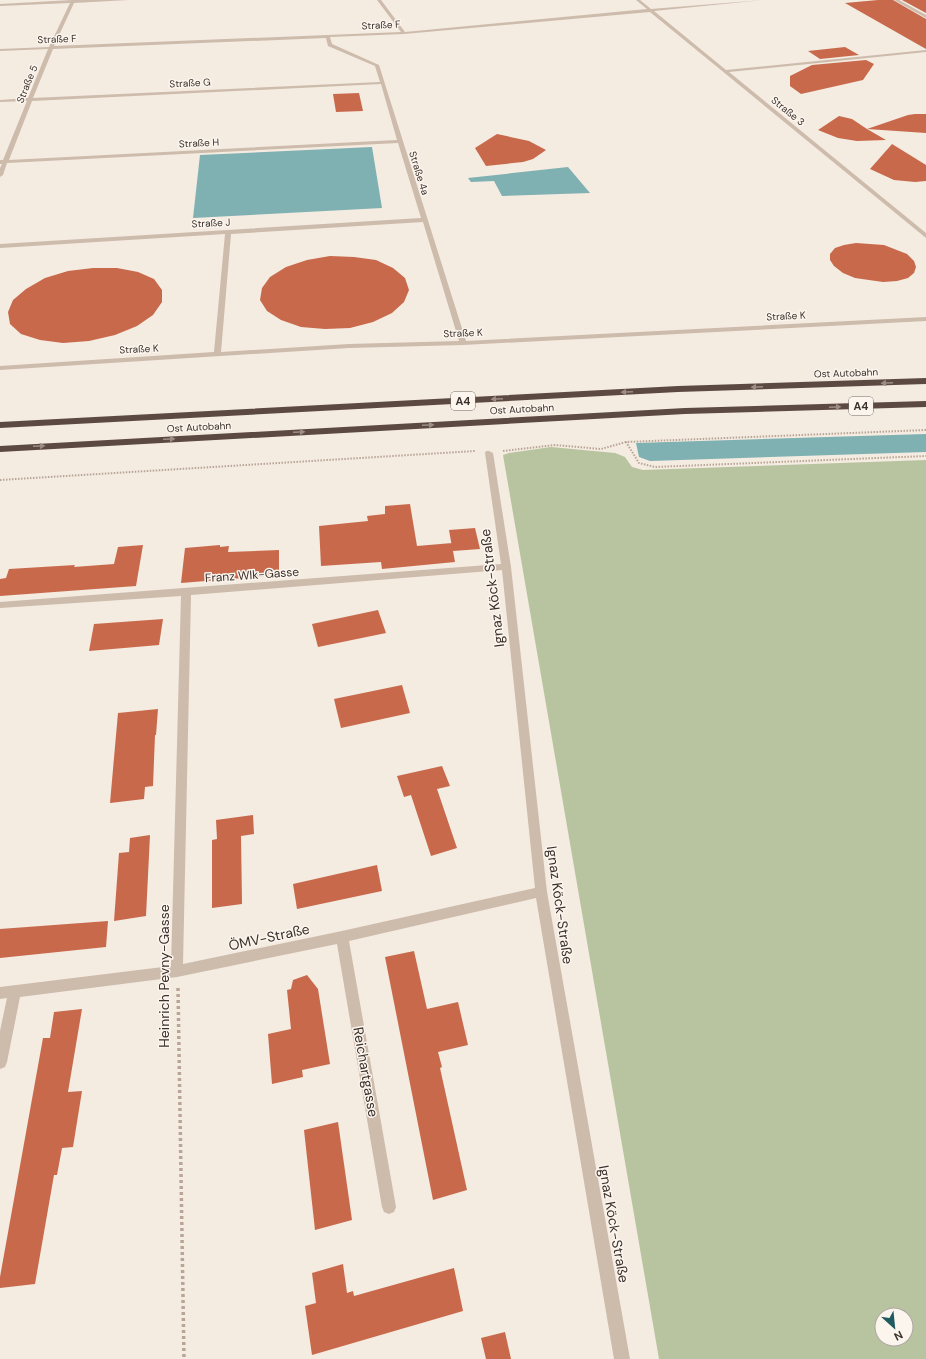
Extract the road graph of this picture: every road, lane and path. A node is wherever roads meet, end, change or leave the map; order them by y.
1 (126, 0) edge
2 (379, 0) edge
3 (638, 0) edge
4 (761, 0) edge
5 (896, 0) edge
6 (74, 1) edge
7 (0, 5) edge
8 (652, 10) junction
9 (926, 17) edge
10 (404, 33) junction
11 (328, 36) junction
12 (51, 48) junction
13 (0, 50) edge
14 (926, 51) edge
15 (726, 71) junction
16 (382, 83) junction
17 (31, 99) junction
18 (0, 101) edge
19 (399, 141) junction
20 (3, 162) edge
21 (0, 175) edge
22 (424, 220) junction
23 (228, 232) junction
24 (926, 236) edge
25 (0, 246) edge
26 (926, 319) edge
27 (463, 344) junction
28 (217, 354) junction
29 (0, 368) edge
30 (926, 381) edge
31 (926, 404) edge
32 (0, 425) edge
33 (926, 430) edge
34 (626, 442) junction
35 (0, 449) edge
36 (489, 453) junction
37 (926, 456) edge
38 (0, 480) edge
39 (506, 567) junction
40 (186, 592) junction
41 (0, 605) edge
42 (540, 892) junction
43 (342, 937) junction
44 (177, 971) junction
45 (15, 992) junction
46 (0, 993) edge
47 (0, 1062) edge
48 (389, 1208) dead end
49 (184, 1359) edge
50 (622, 1359) edge

1 - 6 street
2 - 10 street
3 - 8 street, Straße 3
4 - 8 street, Straße F
5 - 9 street
6 - 7 street
6 - 12 street, Straße 5
8 - 10 street, Straße F
8 - 15 street, Straße 3
10 - 11 street, Straße F
11 - 12 street, Straße F
11 - 16 street, Straße 4a
12 - 13 street, Straße F
12 - 17 street, Straße 5
14 - 15 street
15 - 24 street, Straße 3
16 - 17 street, Straße G
16 - 19 street, Straße 4a
17 - 18 street, Straße G
17 - 20 street, Straße 5
19 - 20 street, Straße H
19 - 22 street, Straße 4a
20 - 21 street, Straße 5
22 - 23 street, Straße J
22 - 27 street, Straße 4a
23 - 25 street, Straße J
23 - 28 street
26 - 27 street, Straße K
27 - 28 street, Straße K
28 - 29 street, Straße K
30 -> 32 highway, Ost Autobahn / A4
35 -> 31 highway, Ost Autobahn / A4
33 - 34 path
34 - 36 path
34 - 37 path
36 - 38 path
36 - 39 street, Ignaz Köck-Straße
39 - 40 street, Franz Wlk-Gasse
39 - 42 street, Ignaz Köck-Straße
40 - 41 street, Franz Wlk-Gasse
40 - 44 street, Heinrich Pevny-Gasse
42 - 43 street, ÖMV-Straße
42 - 50 street, Ignaz Köck-Straße
43 - 44 street, ÖMV-Straße
43 - 48 street, Reichartgasse
44 - 45 street, ÖMV-Straße
44 - 49 path, Heinrich Pevny-Gasse
45 - 46 street, ÖMV-Straße
45 - 47 street

